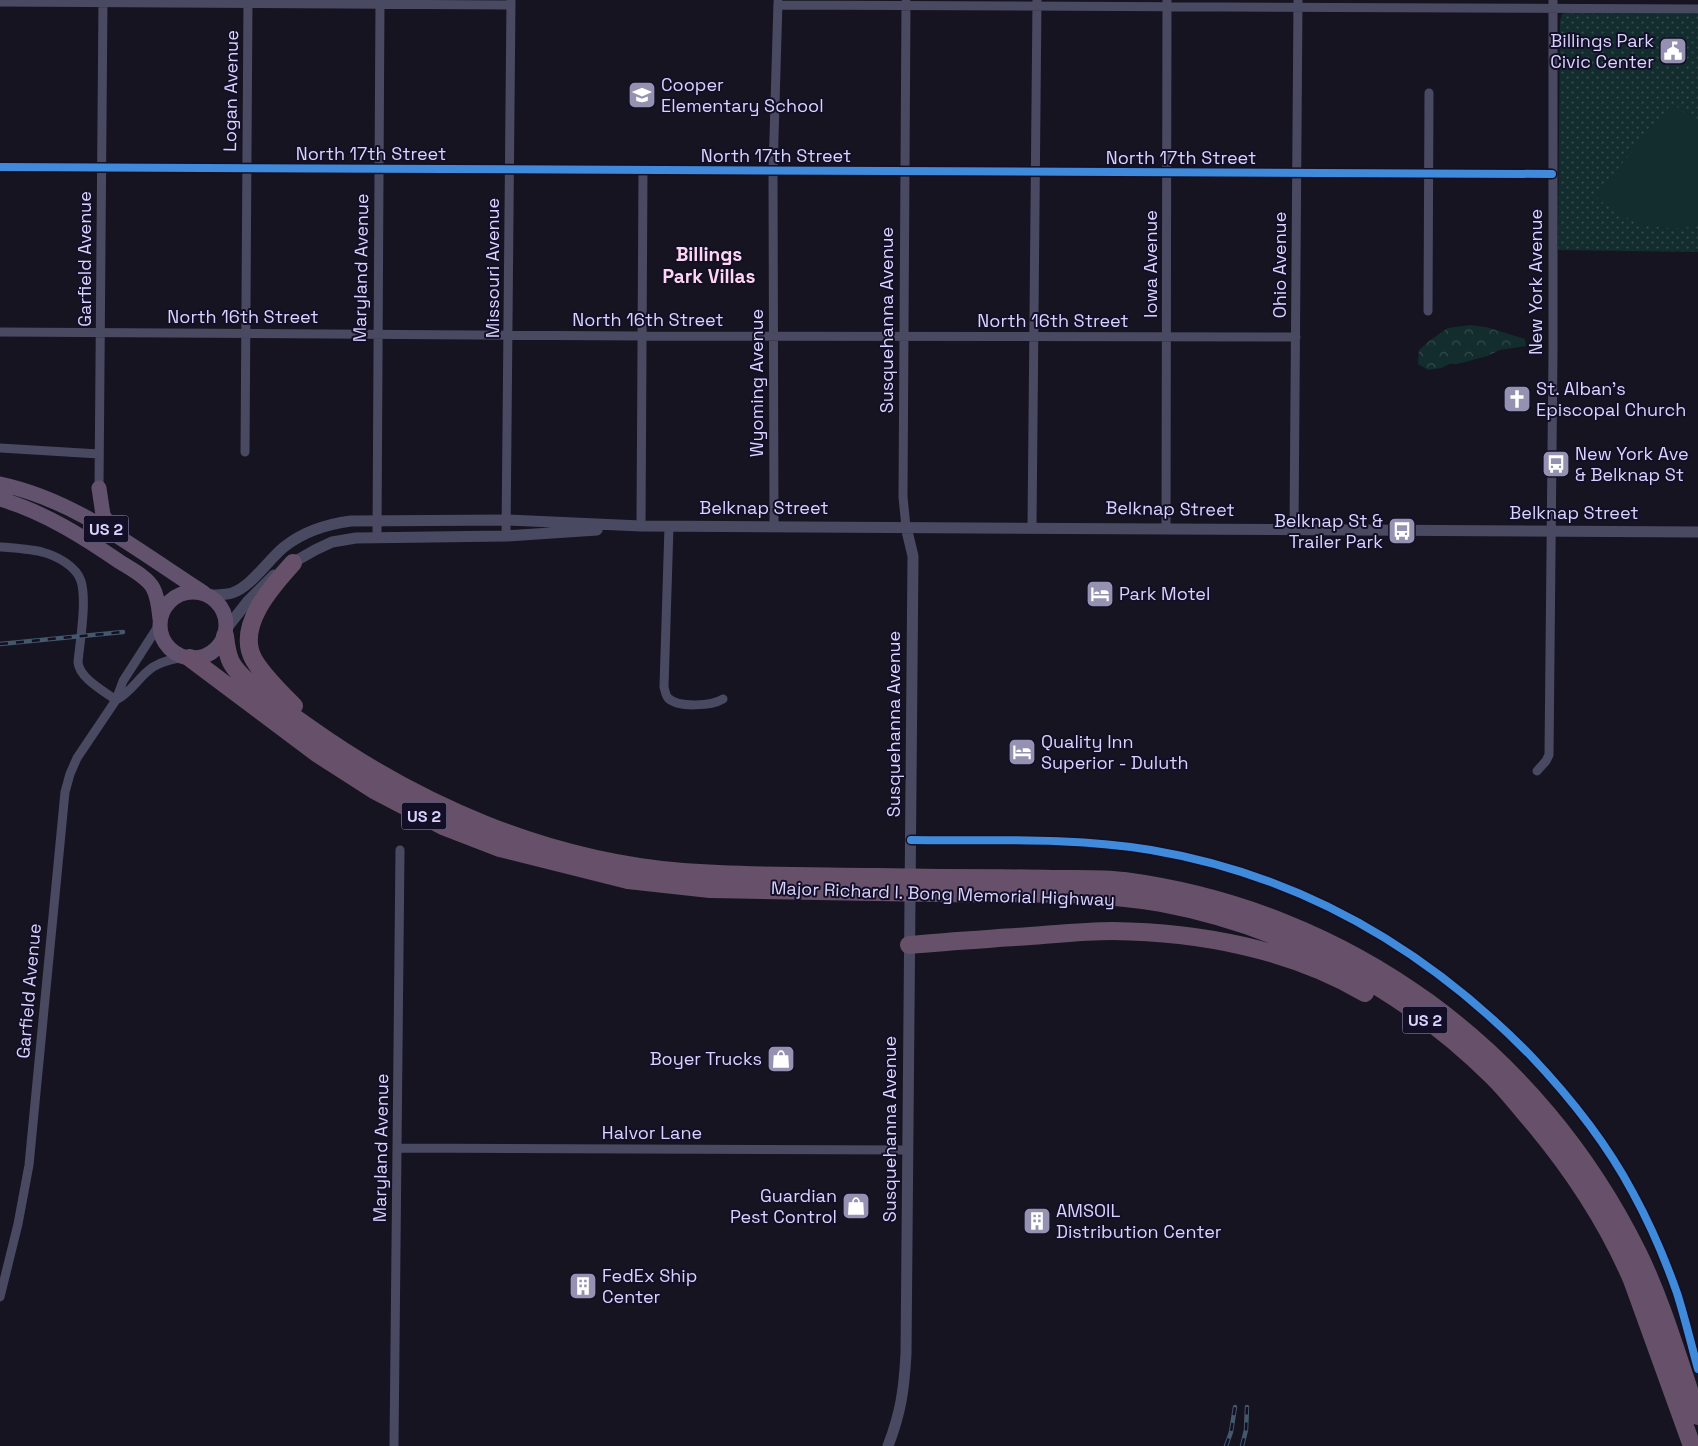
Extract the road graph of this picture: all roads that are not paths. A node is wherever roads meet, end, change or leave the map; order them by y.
1 (103, 1) edge
2 (0, 2) edge
3 (248, 2) edge
4 (380, 2) edge
5 (511, 2) edge
6 (778, 3) edge
7 (906, 3) edge
8 (1037, 3) edge
9 (1167, 3) edge
10 (1298, 4) edge
11 (1429, 4) edge
12 (1553, 4) edge
13 (1698, 9) edge
14 (1429, 93) dead end
15 (0, 167) edge
16 (102, 168) junction
17 (246, 168) junction
18 (378, 169) junction
19 (510, 170) junction
20 (643, 170) junction
21 (773, 171) junction
22 (904, 172) junction
23 (1036, 172) junction
24 (1168, 173) junction
25 (1297, 173) junction
26 (1430, 174) junction
27 (1552, 174) junction
28 (1428, 311) dead end
29 (0, 332) edge
30 (100, 332) junction
31 (245, 333) junction
32 (377, 334) junction
33 (509, 335) junction
34 (643, 336) junction
35 (773, 337) junction
36 (904, 337) junction
37 (1033, 337) junction
38 (1296, 337) junction
39 (1167, 338) junction
40 (0, 448) edge
41 (245, 452) dead end
42 (99, 454) junction
43 (0, 484) edge
44 (99, 488) junction
45 (0, 499) edge
46 (63, 506) junction
47 (377, 520) junction
48 (506, 520) junction
49 (641, 526) junction
50 (669, 526) junction
51 (774, 526) junction
52 (906, 526) junction
53 (1032, 527) junction
54 (1166, 528) junction
55 (1294, 529) junction
56 (1551, 531) junction
57 (1698, 532) edge
58 (506, 536) junction
59 (118, 537) junction
60 (377, 537) junction
61 (0, 547) edge
62 (293, 563) junction
63 (206, 594) junction
64 (160, 622) junction
65 (226, 633) junction
66 (187, 658) junction
67 (723, 698) dead end
68 (116, 700) junction
69 (328, 741) junction
70 (1537, 770) dead end
71 (400, 850) dead end
72 (875, 884) junction
73 (939, 885) junction
74 (909, 945) junction
75 (1548, 1141) junction
76 (397, 1148) junction
77 (907, 1150) junction
78 (0, 1297) edge
79 (1698, 1416) edge
80 (394, 1446) edge
81 (888, 1446) edge
82 (1692, 1446) edge

1 - 2 street
1 - 3 street
1 - 16 street, Garfield Avenue
3 - 4 street
3 - 17 street, Logan Avenue
4 - 5 street
4 - 18 street, Maryland Avenue
5 - 19 street, Missouri Avenue
6 - 7 street
6 - 21 street, Wyoming Avenue
7 - 8 street
7 - 22 street, Susquehanna Avenue
8 - 9 street
8 - 23 street
9 - 10 street
9 - 24 street, Iowa Avenue
10 - 11 street
10 - 25 street, Ohio Avenue
11 - 12 street
12 - 13 street
12 - 27 street, New York Avenue
14 - 26 street
15 - 16 street, North 17th Street
16 - 17 street, North 17th Street
16 - 30 street, Garfield Avenue
17 - 18 street, North 17th Street
17 - 31 street, Logan Avenue
18 - 19 street, North 17th Street
18 - 32 street, Maryland Avenue
19 - 20 street, North 17th Street
19 - 33 street, Missouri Avenue
20 - 21 street, North 17th Street
20 - 34 street
21 - 22 street, North 17th Street
21 - 35 street, Wyoming Avenue
22 - 23 street, North 17th Street
22 - 36 street, Susquehanna Avenue
23 - 24 street, North 17th Street
23 - 37 street
24 - 25 street, North 17th Street
24 - 39 street, Iowa Avenue
25 - 26 street, North 17th Street
25 - 38 street, Ohio Avenue
26 - 27 street, North 17th Street
26 - 28 street
27 - 56 street, New York Avenue
29 - 30 street, North 16th Street
30 - 31 street, North 16th Street
30 - 42 street, Garfield Avenue
31 - 32 street, North 16th Street
31 - 41 street, Logan Avenue
32 - 33 street, North 16th Street
32 - 47 street, Maryland Avenue
33 - 34 street, North 16th Street
33 - 48 street, Missouri Avenue
34 - 35 street, North 16th Street
34 - 49 street
35 - 36 street, North 16th Street
35 - 51 street, Wyoming Avenue
36 - 37 street, North 16th Street
36 - 52 street, Susquehanna Avenue
37 - 39 street, North 16th Street
37 - 53 street
38 - 39 street, North 16th Street
38 - 55 street, Ohio Avenue
39 - 54 street, Iowa Avenue
40 - 42 street
42 - 44 street, Garfield Avenue
43 - 46 highway, US 2
44 - 46 highway
44 - 59 highway
45 - 64 highway, US 2
46 - 59 highway, US 2
47 - 48 street, Belknap Street
47 - 60 street, Maryland Avenue
47 - 63 street, Belknap Street
48 - 49 street, Belknap Street
48 - 58 street, Missouri Avenue
49 - 50 street, Belknap Street
49 - 58 street, Belknap Street
50 - 51 street, Belknap Street
50 - 67 street
51 - 52 street, Belknap Street
52 - 53 street, Belknap Street
52 - 74 street, Susquehanna Avenue
53 - 54 street, Belknap Street
54 - 55 street, Belknap Street
55 - 56 street, Belknap Street
56 - 57 street, Belknap Street
56 - 70 street, New York Avenue
58 - 60 street, Belknap Street
59 - 63 highway, US 2
60 - 62 street, Belknap Street
61 - 68 street
62 - 65 street, Belknap Street
62 - 69 highway
63 - 64 highway
63 - 65 highway, US 2
64 - 66 highway, US 2
64 - 68 street, Garfield Avenue
65 - 66 highway
65 - 69 highway, Major Richard I. Bong Memorial Highway / US 2
66 - 68 street, Garfield Avenue
66 - 72 highway, Major Richard I. Bong Memorial Highway / US 2
68 - 78 street, Garfield Avenue
69 - 72 highway, Major Richard I. Bong Memorial Highway / US 2
71 - 76 street, Maryland Avenue
72 - 73 highway, Major Richard I. Bong Memorial Highway / US 2, bridge
73 - 75 highway, Major Richard I. Bong Memorial Highway / US 2
73 - 79 highway, Major Richard I. Bong Memorial Highway / US 2
74 - 75 highway
74 - 77 street, Susquehanna Avenue
75 - 82 highway, Major Richard I. Bong Memorial Highway / US 2
76 - 77 street, Halvor Lane
76 - 80 street, Maryland Avenue
77 - 81 street, Susquehanna Avenue

